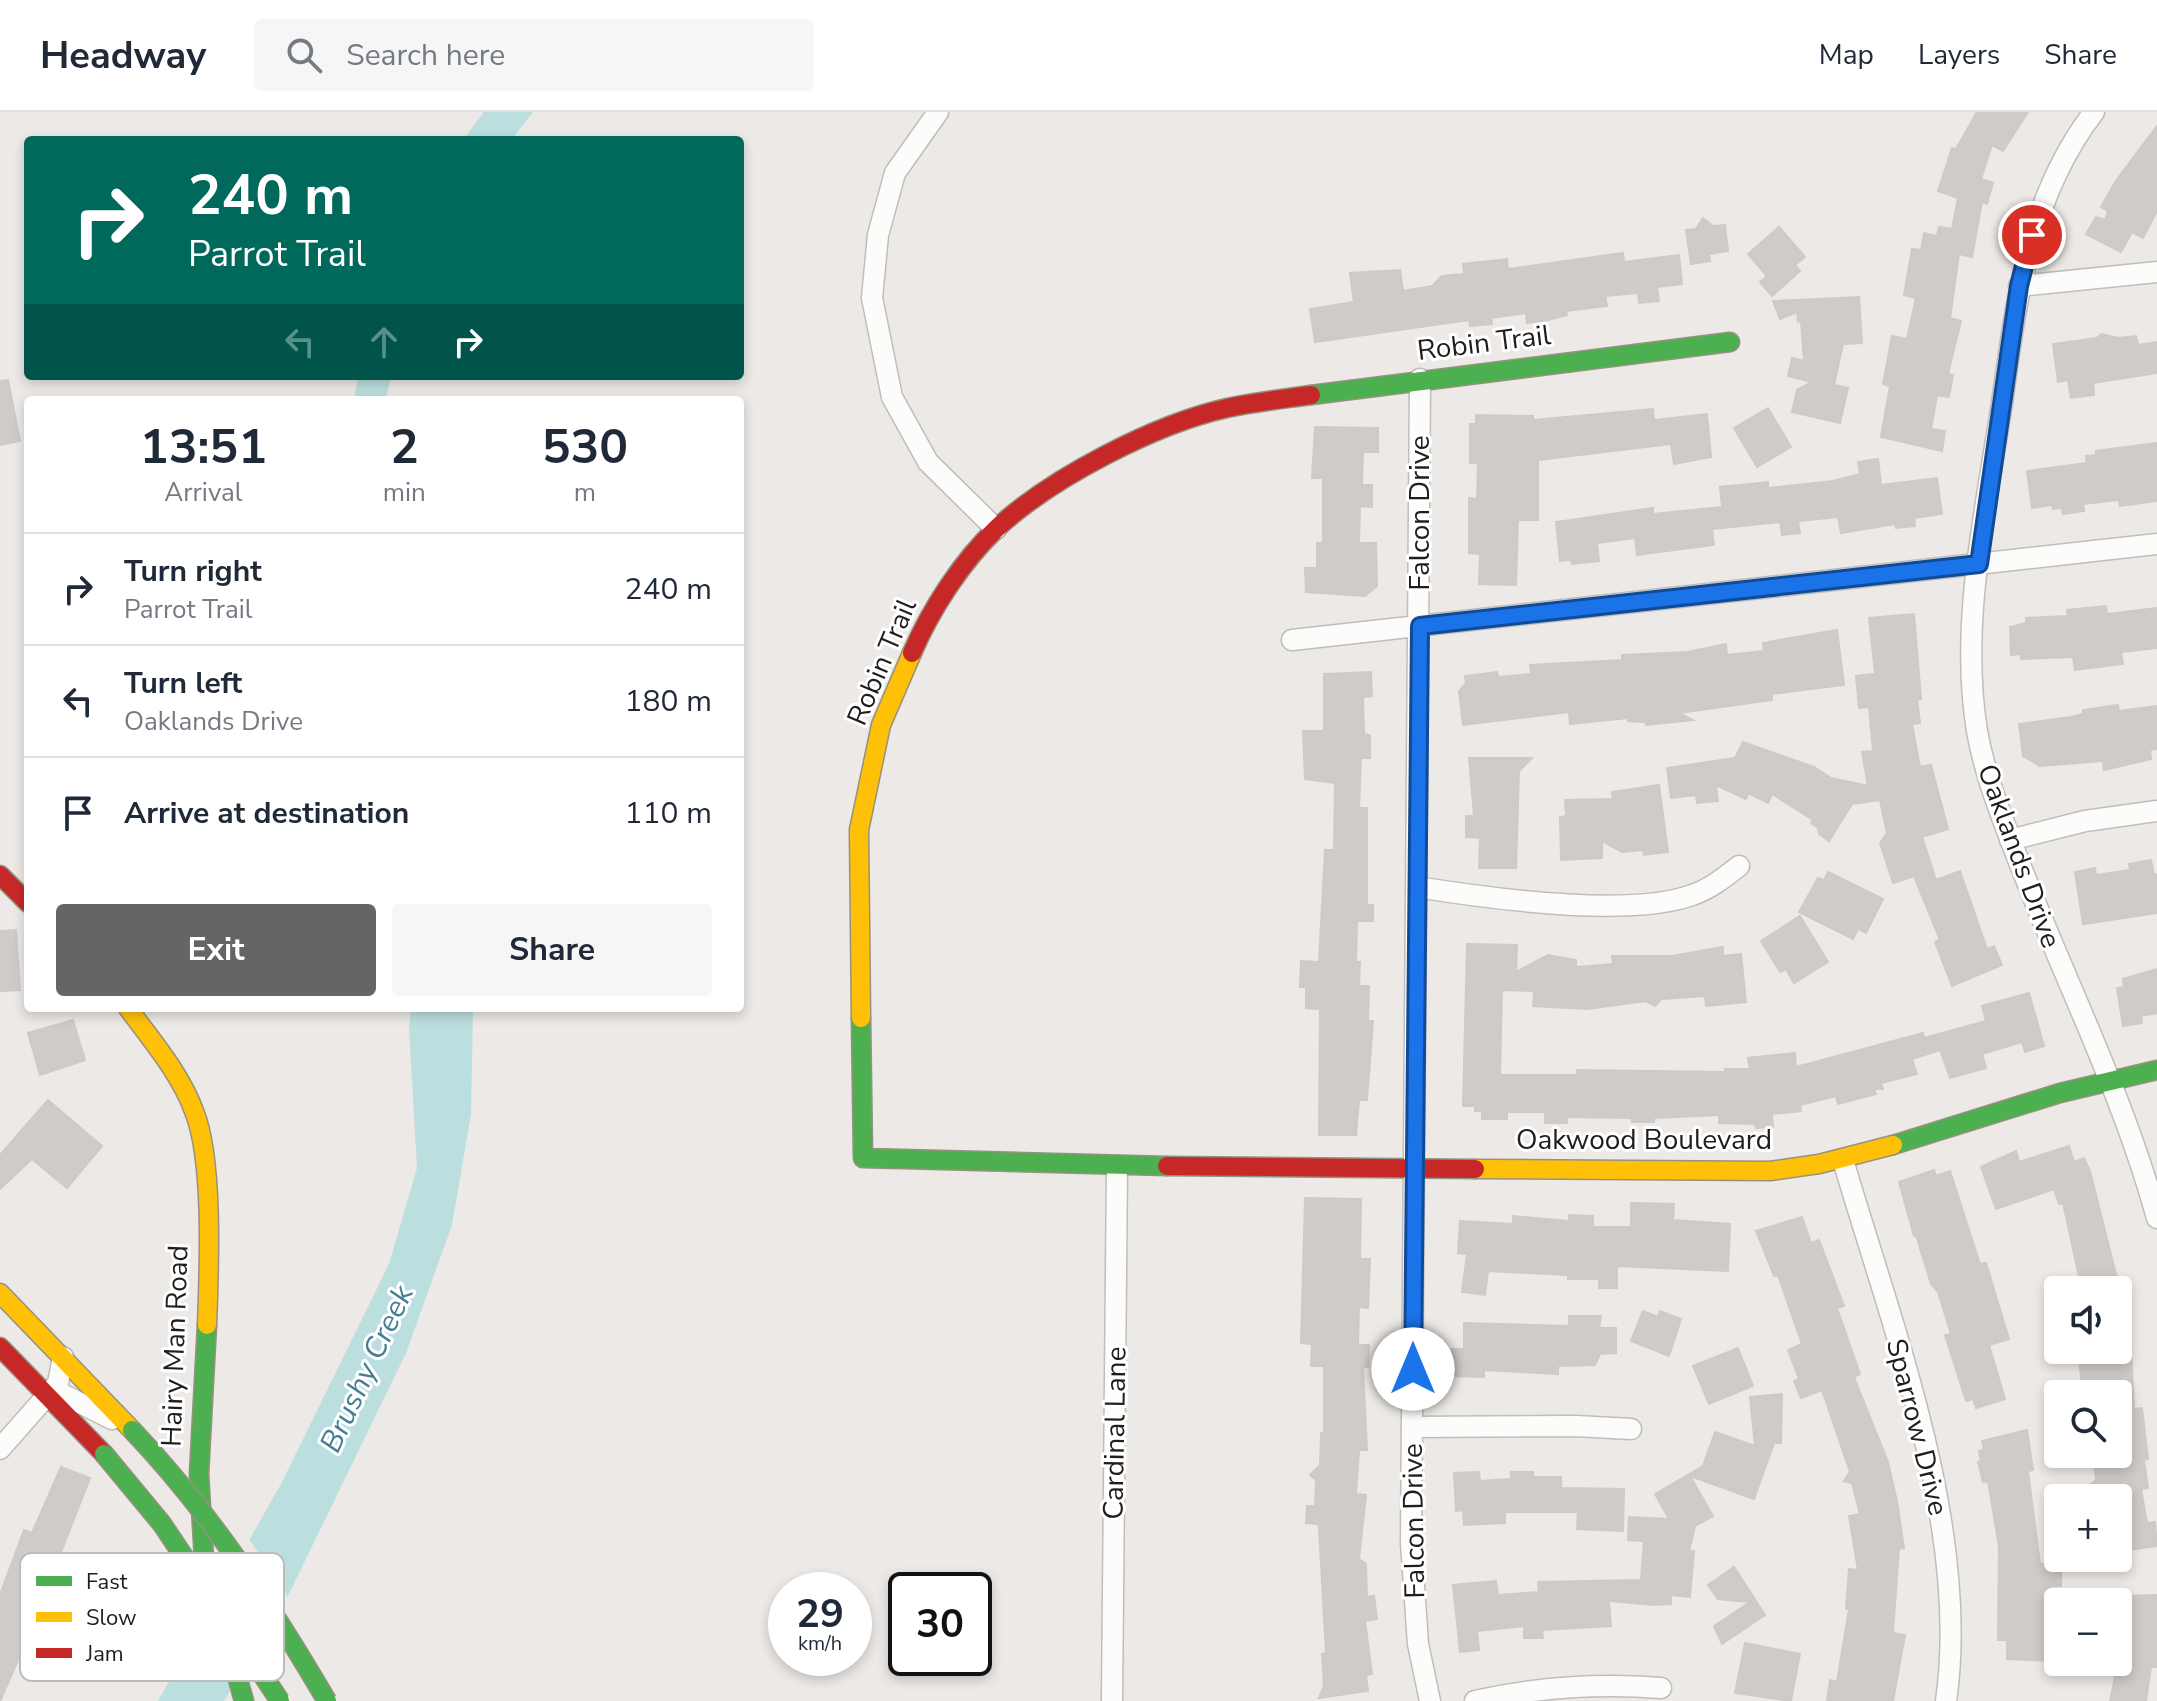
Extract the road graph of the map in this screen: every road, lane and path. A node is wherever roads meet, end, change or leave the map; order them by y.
1 (938, 112) edge
2 (2094, 112) edge
3 (2157, 272) edge
4 (2019, 286) junction
5 (1730, 342) dead end
6 (1420, 379) junction
7 (996, 529) junction
8 (2157, 544) edge
9 (1979, 564) junction
10 (1420, 626) junction
11 (1292, 640) dead end
12 (2157, 811) edge
13 (2010, 840) junction
14 (1739, 866) dead end
15 (0, 875) edge
16 (1417, 887) junction
17 (24, 899) edge
18 (131, 1012) edge
19 (2157, 1070) edge
20 (2109, 1078) junction
21 (1843, 1160) junction
22 (1117, 1166) junction
23 (1414, 1166) junction
24 (2157, 1218) edge
25 (0, 1293) edge
26 (0, 1347) edge
27 (63, 1357) junction
28 (46, 1396) junction
29 (1412, 1427) junction
30 (1631, 1429) dead end
31 (132, 1430) junction
32 (0, 1449) edge
33 (181, 1553) edge
34 (204, 1553) edge
35 (235, 1553) edge
36 (284, 1632) edge
37 (238, 1681) edge
38 (267, 1681) edge
39 (1661, 1688) dead end
40 (244, 1701) edge
41 (280, 1701) edge
42 (327, 1701) edge
43 (1112, 1701) edge
44 (1430, 1701) edge
45 (1475, 1701) edge
46 (1946, 1701) edge

1 - 7 street
2 - 4 street, Oaklands Drive
3 - 4 street
4 - 9 street, Oaklands Drive
5 - 6 street, Robin Trail
6 - 7 street, Robin Trail
6 - 10 street, Falcon Drive
7 - 22 street, Robin Trail
8 - 9 street
9 - 10 street
9 - 13 street, Oaklands Drive
10 - 11 street
10 - 16 street, Falcon Drive
12 - 13 street
13 - 20 street, Oaklands Drive
14 - 16 street
15 - 17 street
16 - 23 street, Falcon Drive
18 - 34 street, Hairy Man Road, bridge
19 - 20 street, Oakwood Boulevard
20 - 21 street, Oakwood Boulevard
20 - 24 street, Oaklands Drive
21 - 23 street, Oakwood Boulevard
21 - 46 street, Sparrow Drive
22 - 23 street, Oakwood Boulevard
22 - 43 street, Cardinal Lane
23 - 29 street, Falcon Drive
25 - 27 street
26 - 28 street
27 - 28 street
27 - 31 street
28 - 31 street
28 - 32 street
28 - 33 street, bridge
29 - 30 street
29 - 44 street, Falcon Drive
31 - 35 street, bridge
36 - 42 street, bridge
37 - 40 street, Hairy Man Road, bridge
38 - 41 street, bridge
39 - 45 street

